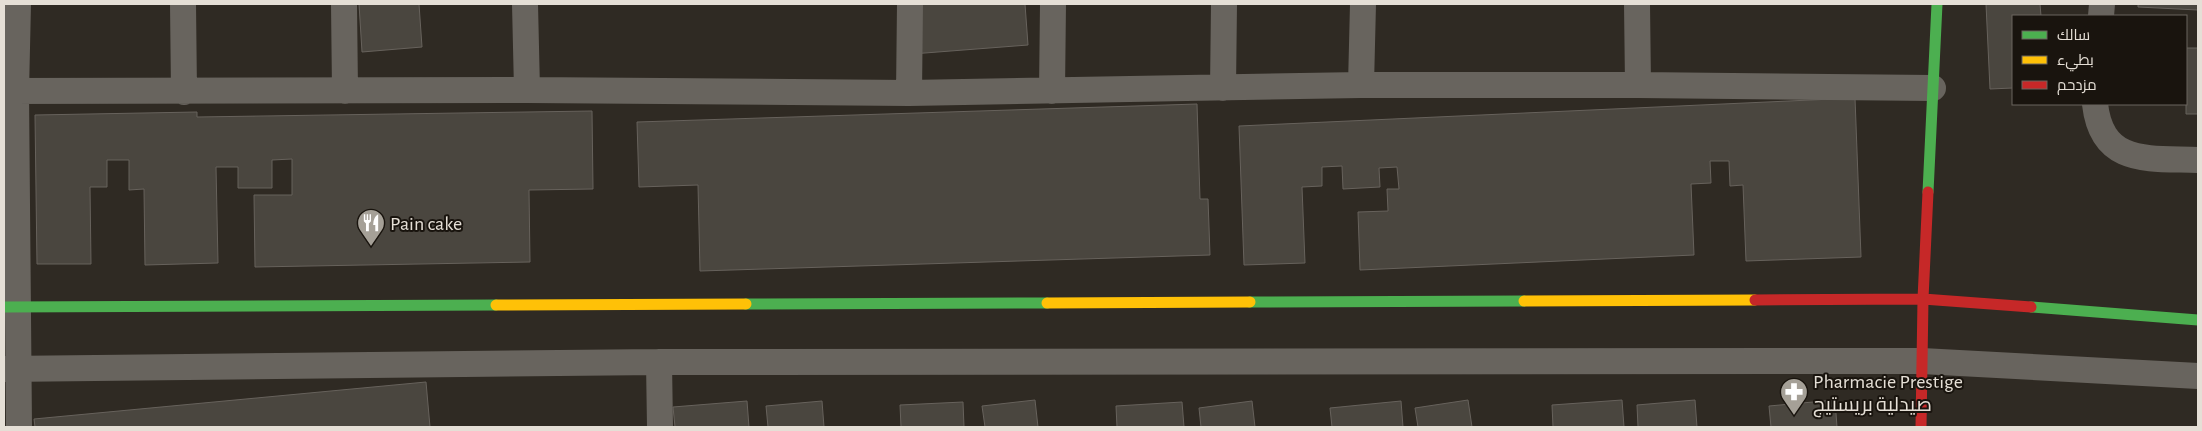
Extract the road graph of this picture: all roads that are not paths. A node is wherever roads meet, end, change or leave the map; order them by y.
1 (18, 4) edge
2 (183, 4) edge
3 (344, 4) edge
4 (525, 4) edge
5 (910, 4) edge
6 (1053, 4) edge
7 (1224, 4) edge
8 (1363, 4) edge
9 (1637, 4) edge
10 (1937, 4) edge
11 (1638, 84) junction
12 (1361, 85) junction
13 (1223, 88) junction
14 (1933, 88) junction
15 (527, 90) junction
16 (1052, 91) junction
17 (10, 92) edge
18 (184, 92) junction
19 (346, 92) junction
20 (909, 93) junction
21 (2095, 105) edge
22 (2198, 160) edge
23 (1923, 300) junction
24 (11, 306) edge
25 (2198, 320) edge
26 (1922, 361) junction
27 (659, 362) junction
28 (11, 370) edge
29 (2198, 376) edge
30 (1921, 397) junction
31 (19, 427) edge
32 (660, 427) edge
33 (1922, 427) edge
34 (1934, 427) edge

1 - 17 street
2 - 18 street
3 - 19 street
4 - 15 street
5 - 20 street
6 - 16 street
7 - 13 street
8 - 12 street
9 - 11 street
10 - 14 street
11 - 12 street
11 - 14 street
12 - 13 street
13 - 16 street
14 - 23 street
15 - 19 street
15 - 20 street
16 - 20 street
17 - 18 street
17 - 24 street
18 - 19 street
21 - 22 street
23 - 24 street
23 - 25 street
23 - 26 street
24 - 28 street
26 - 27 street
26 - 29 street
26 - 30 street
27 - 28 street
27 - 32 street
28 - 31 street
30 - 33 street
30 - 34 street

